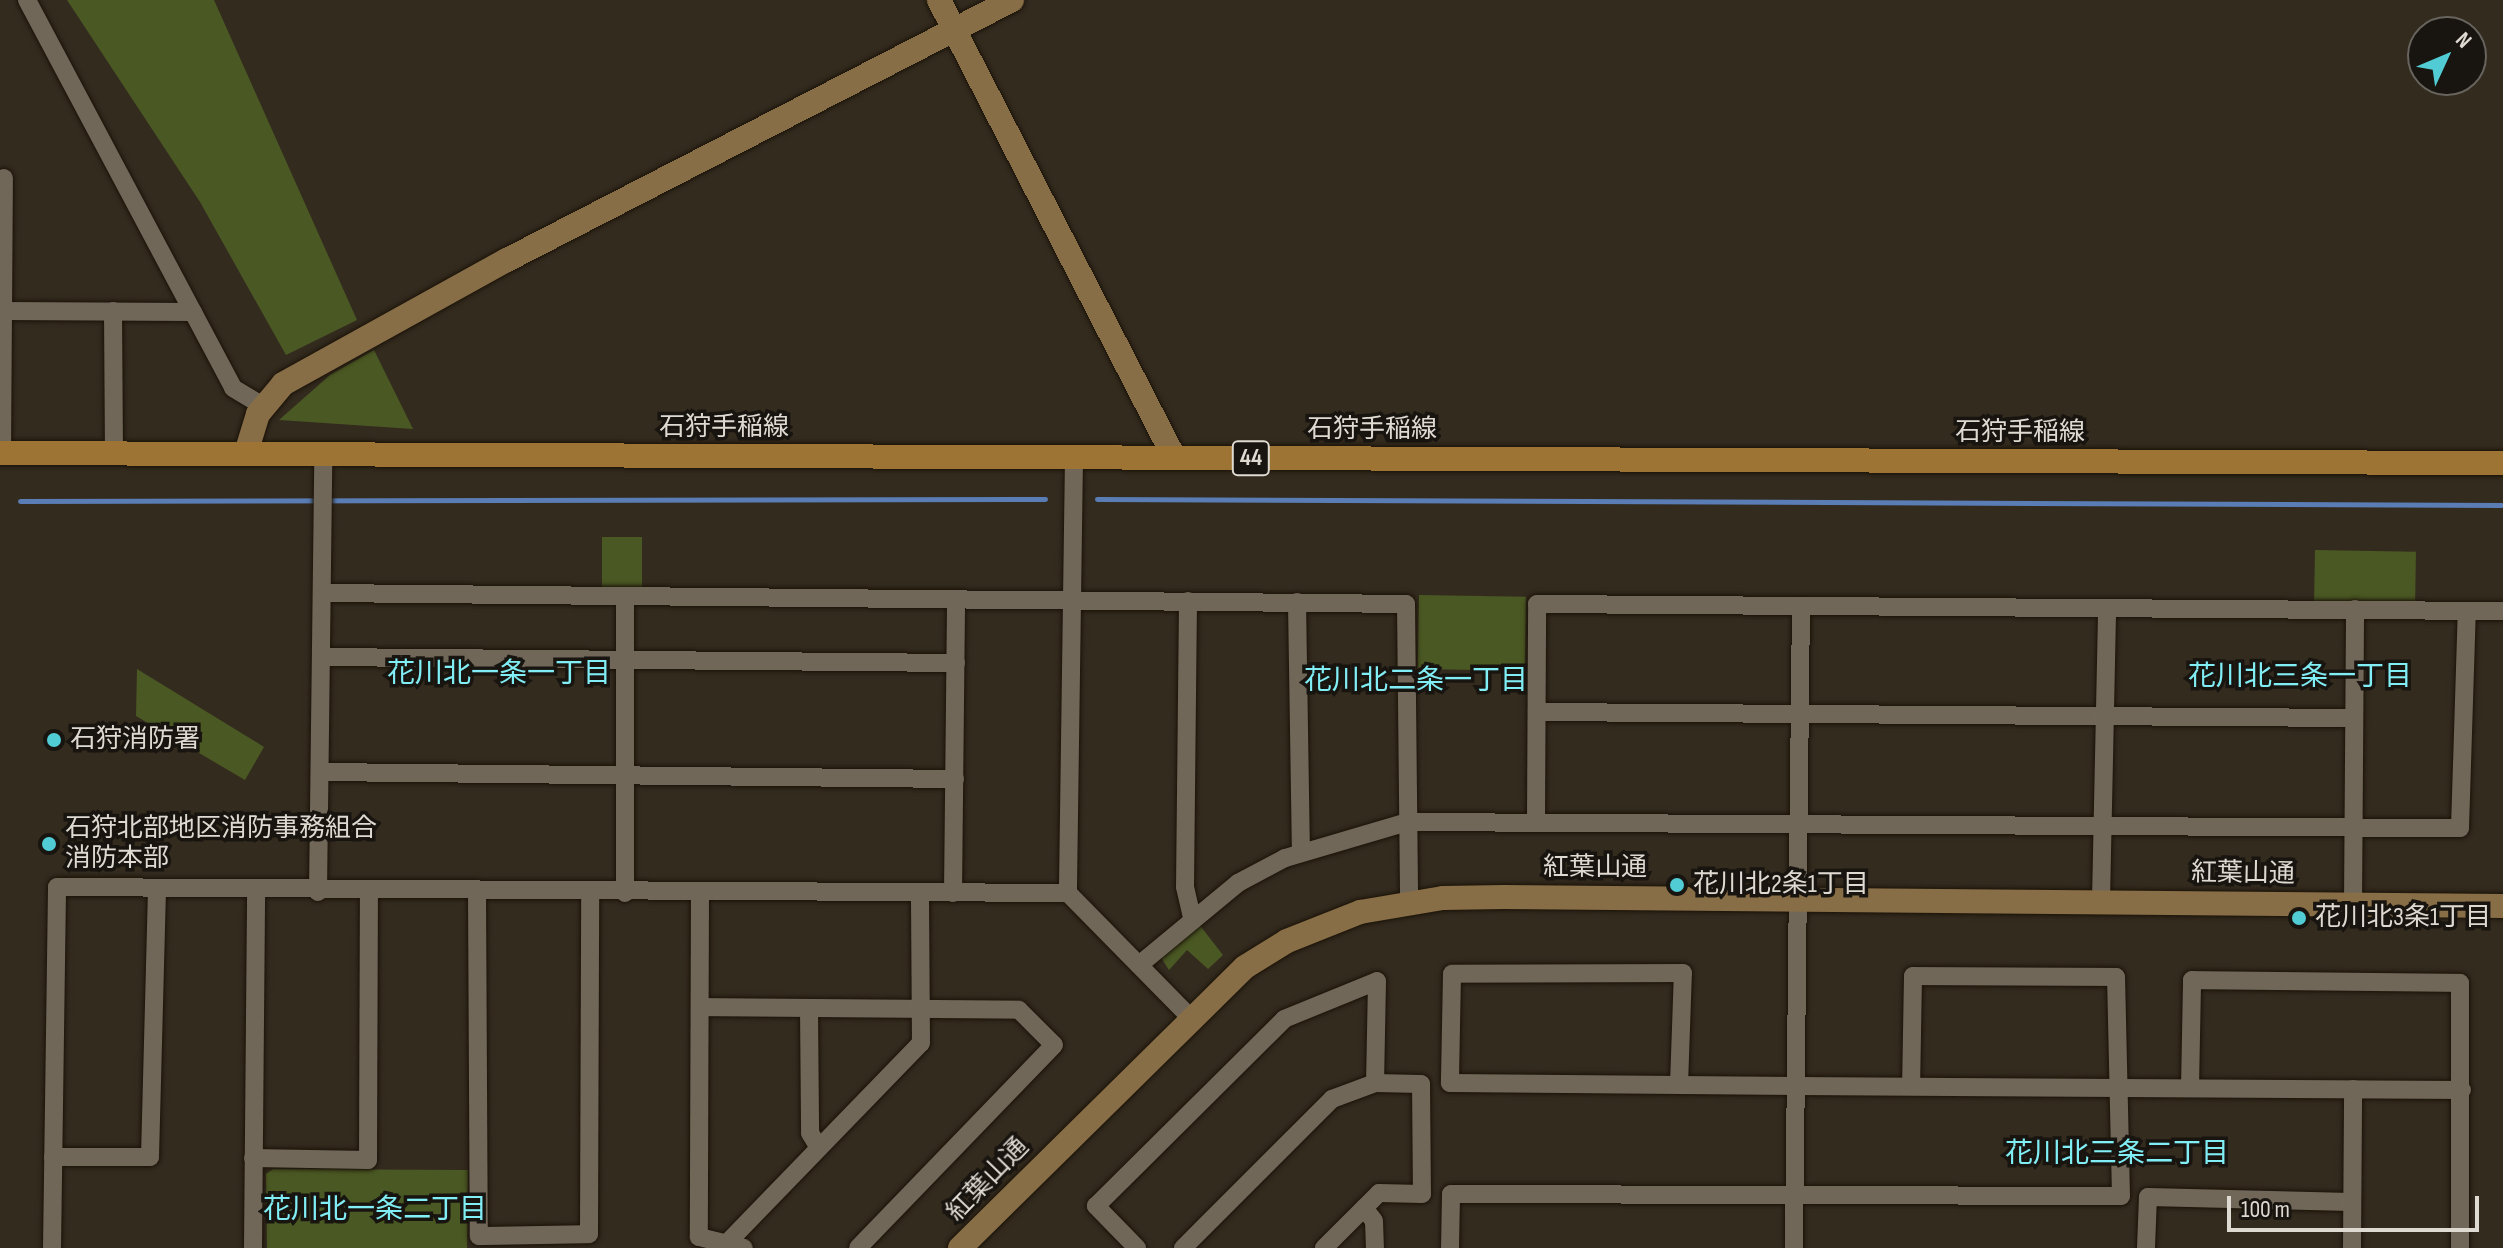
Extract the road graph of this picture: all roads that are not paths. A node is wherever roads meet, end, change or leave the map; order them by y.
1 (27, 0) edge
2 (939, 0) edge
3 (1012, 0) edge
4 (955, 30) junction
5 (4, 178) dead end
6 (3, 311) junction
7 (113, 311) junction
8 (193, 312) junction
9 (263, 406) junction
10 (1, 453) edge
11 (114, 453) junction
12 (246, 453) junction
13 (323, 456) junction
14 (1074, 457) junction
15 (1174, 457) junction
16 (2503, 463) edge
17 (324, 593) junction
18 (625, 596) junction
19 (956, 599) junction
20 (1072, 600) junction
21 (1188, 601) junction
22 (1297, 602) junction
23 (1801, 606) junction
24 (2107, 608) junction
25 (2355, 609) junction
26 (2467, 611) junction
27 (2503, 611) edge
28 (323, 657) junction
29 (625, 663) junction
30 (956, 663) junction
31 (1537, 712) junction
32 (1800, 715) junction
33 (2106, 716) junction
34 (2352, 718) junction
35 (321, 772) junction
36 (625, 776) junction
37 (955, 779) junction
38 (1407, 822) junction
39 (1536, 822) junction
40 (1799, 824) junction
41 (2106, 826) junction
42 (2354, 827) junction
43 (1301, 852) junction
44 (157, 889) junction
45 (256, 891) junction
46 (318, 892) junction
47 (369, 892) junction
48 (477, 892) junction
49 (590, 892) junction
50 (625, 893) junction
51 (700, 893) junction
52 (920, 893) junction
53 (953, 893) junction
54 (1068, 893) junction
55 (1799, 896) junction
56 (2101, 901) junction
57 (1409, 903) junction
58 (2353, 904) junction
59 (2503, 906) edge
60 (1192, 918) junction
61 (1139, 965) junction
62 (700, 1007) junction
63 (809, 1008) junction
64 (921, 1009) junction
65 (1190, 1017) junction
66 (1375, 1083) junction
67 (1679, 1085) junction
68 (1796, 1086) junction
69 (1911, 1086) junction
70 (2119, 1088) junction
71 (2190, 1088) junction
72 (2353, 1089) junction
73 (2462, 1090) junction
74 (819, 1148) junction
75 (53, 1157) junction
76 (253, 1158) junction
77 (1794, 1197) junction
78 (2352, 1202) junction
79 (1364, 1208) junction
80 (737, 1244) edge
81 (968, 1245) edge
82 (52, 1248) edge
83 (253, 1248) edge
84 (858, 1248) edge
85 (1137, 1248) edge
86 (1183, 1248) edge
87 (1324, 1248) edge
88 (1375, 1248) edge
89 (1450, 1248) edge
90 (1794, 1248) edge
91 (2146, 1248) edge
92 (2352, 1248) edge
93 (2460, 1248) edge

1 - 8 street
2 - 4 street
3 - 4 street
4 - 9 street
4 - 15 street
5 - 6 street
6 - 7 street
6 - 10 street
7 - 8 street
7 - 11 street
8 - 9 street
9 - 12 street
10 - 11 main road, 石狩手稲線 / 44
11 - 12 main road, 石狩手稲線 / 44
12 - 13 main road, 石狩手稲線 / 44
13 - 14 main road, 石狩手稲線 / 44
13 - 17 street
14 - 15 main road, 石狩手稲線 / 44
14 - 20 street
15 - 16 main road, 石狩手稲線 / 44
17 - 18 street
17 - 28 street
18 - 19 street
18 - 29 street
19 - 20 street
19 - 30 street
20 - 21 street
20 - 54 street
21 - 22 street
21 - 60 street
22 - 38 street
22 - 43 street
23 - 24 street
23 - 31 street
23 - 32 street
24 - 25 street
24 - 33 street
25 - 26 street
25 - 34 street
26 - 27 street
26 - 42 street
28 - 29 street
28 - 35 street
29 - 30 street
29 - 36 street
30 - 37 street
31 - 32 street
31 - 39 street
32 - 33 street
32 - 40 street
33 - 34 street
33 - 41 street
34 - 42 street
35 - 36 street
35 - 46 street
36 - 37 street
36 - 50 street
37 - 53 street
38 - 39 street
38 - 43 street
38 - 57 street
39 - 40 street
40 - 41 street
40 - 55 street
41 - 42 street
41 - 56 street
42 - 58 street
43 - 60 street
44 - 45 street
44 - 75 street
44 - 75 street
45 - 46 street
45 - 76 street
46 - 47 street
47 - 48 street
47 - 76 street
48 - 49 street
48 - 49 street
49 - 50 street
50 - 51 street
51 - 52 street
51 - 62 street
52 - 53 street
52 - 64 street
53 - 54 street
54 - 61 street
55 - 56 street, 紅葉山通
55 - 57 street, 紅葉山通
55 - 68 street
56 - 58 street, 紅葉山通
57 - 65 street, 紅葉山通
58 - 59 street, 紅葉山通
60 - 61 street
61 - 65 street
62 - 63 street
62 - 80 street
63 - 64 street
63 - 74 street
64 - 74 street
64 - 84 street
65 - 81 street, 紅葉山通
66 - 79 street
66 - 85 street
66 - 86 street
67 - 67 street
67 - 68 street
68 - 69 street
68 - 77 street
69 - 70 street
69 - 70 street
70 - 71 street
70 - 77 street
71 - 72 street
71 - 73 street
72 - 73 street
72 - 78 street
73 - 93 street
74 - 80 street
75 - 82 street
76 - 83 street
77 - 89 street
77 - 90 street
78 - 91 street
78 - 92 street
79 - 87 street
79 - 88 street

